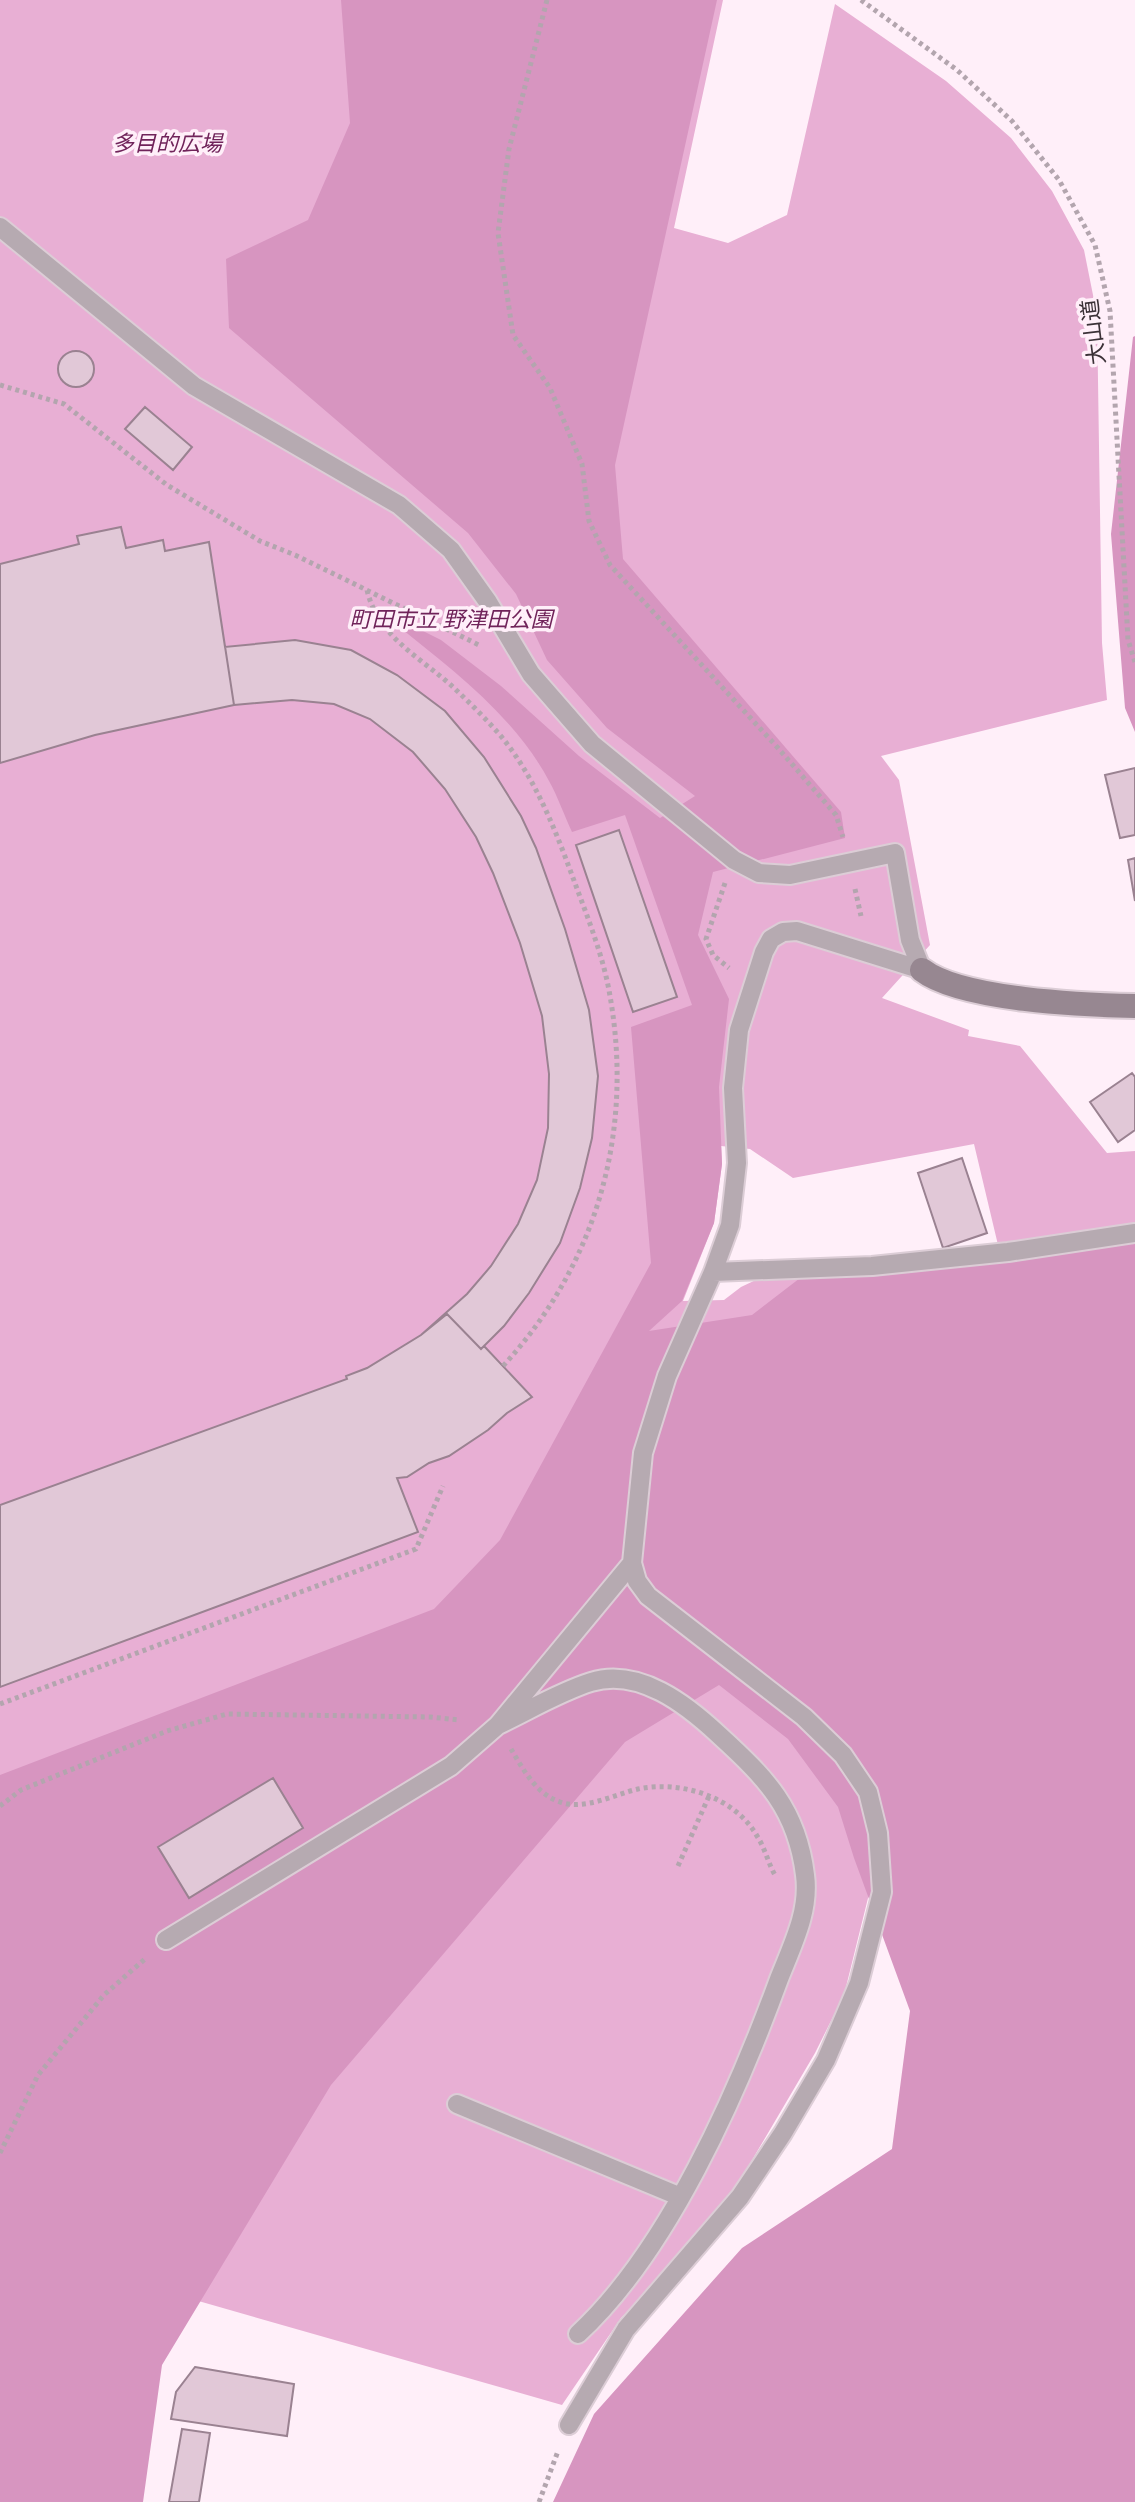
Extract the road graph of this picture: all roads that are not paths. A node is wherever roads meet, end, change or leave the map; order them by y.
1 (0, 227) edge
2 (922, 970) junction
3 (1135, 1006) edge
4 (1135, 1233) edge
5 (713, 1272) junction
6 (632, 1563) junction
7 (498, 1725) junction
8 (166, 1940) road end
9 (457, 2104) dead end
10 (681, 2197) junction
11 (578, 2334) dead end
12 (569, 2425) road end

1 - 2 lane
2 - 3 street
2 - 5 lane
4 - 5 lane
5 - 6 lane
6 - 7 lane
6 - 12 lane
7 - 8 lane
7 - 10 lane
9 - 10 lane
10 - 11 lane

